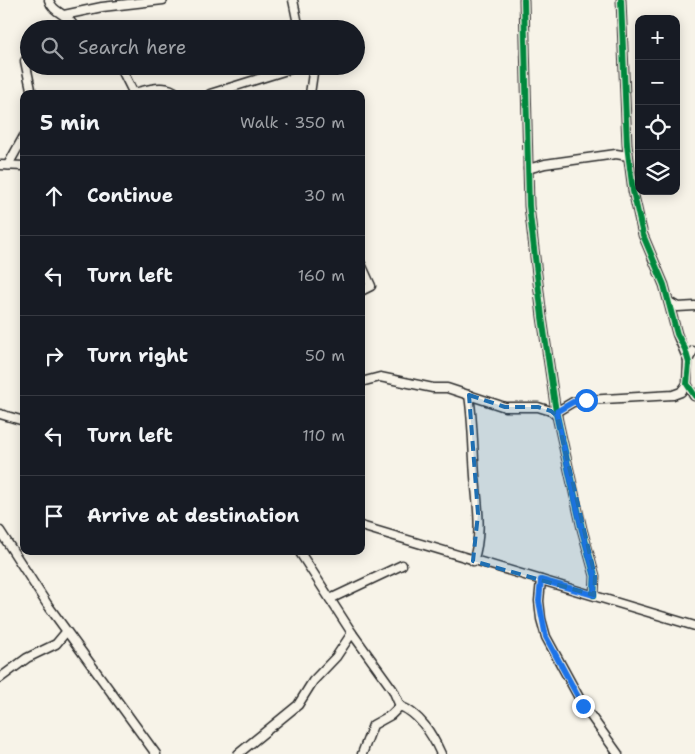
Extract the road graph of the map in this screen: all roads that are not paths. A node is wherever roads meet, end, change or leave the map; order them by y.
1 (49, 0) edge
2 (163, 0) edge
3 (293, 0) edge
4 (524, 0) edge
5 (621, 0) edge
6 (64, 15) junction
7 (72, 20) edge
8 (296, 20) edge
9 (28, 75) edge
10 (125, 75) edge
11 (271, 75) edge
12 (313, 75) edge
13 (31, 90) edge
14 (132, 90) edge
15 (150, 90) edge
16 (173, 90) edge
17 (223, 90) edge
18 (311, 90) edge
19 (20, 142) edge
20 (627, 145) junction
21 (616, 154) junction
22 (628, 156) junction
23 (4, 165) edge
24 (20, 166) edge
25 (528, 170) junction
26 (365, 273) edge
27 (365, 289) edge
28 (669, 302) junction
29 (695, 306) edge
30 (678, 308) junction
31 (671, 313) junction
32 (691, 350) edge
33 (365, 381) edge
34 (687, 384) junction
35 (676, 394) junction
36 (469, 395) junction
37 (694, 396) edge
38 (0, 414) edge
39 (556, 414) junction
40 (20, 421) edge
41 (365, 527) edge
42 (0, 532) edge
43 (302, 555) edge
44 (473, 561) junction
45 (402, 565) dead end
46 (541, 580) junction
47 (594, 595) junction
48 (330, 599) junction
49 (695, 626) edge
50 (66, 632) junction
51 (352, 633) junction
52 (0, 678) edge
53 (400, 706) junction
54 (156, 754) edge
55 (238, 754) edge
56 (362, 754) edge
57 (441, 754) edge
58 (618, 754) edge

1 - 6 street
2 - 6 street
3 - 8 street
4 - 25 street
5 - 20 street
6 - 7 street
9 - 13 street
10 - 14 street
11 - 17 street
12 - 18 street
15 - 16 street
19 - 23 street
20 - 21 street
20 - 22 street
21 - 22 street
21 - 25 street
22 - 28 street
23 - 24 street
25 - 39 street
26 - 27 street
28 - 30 street
28 - 31 street
29 - 30 street
30 - 31 street
31 - 32 street
32 - 34 street
33 - 36 street
34 - 35 street
34 - 37 street
35 - 37 street
35 - 39 street
36 - 39 street
36 - 44 street
38 - 40 street
39 - 47 street
41 - 44 street
42 - 50 street
43 - 48 street
44 - 46 street
45 - 48 street
46 - 47 street
46 - 58 street
47 - 49 street
48 - 51 street
50 - 52 street
50 - 54 street
51 - 53 street
51 - 55 street
53 - 56 street
53 - 57 street

